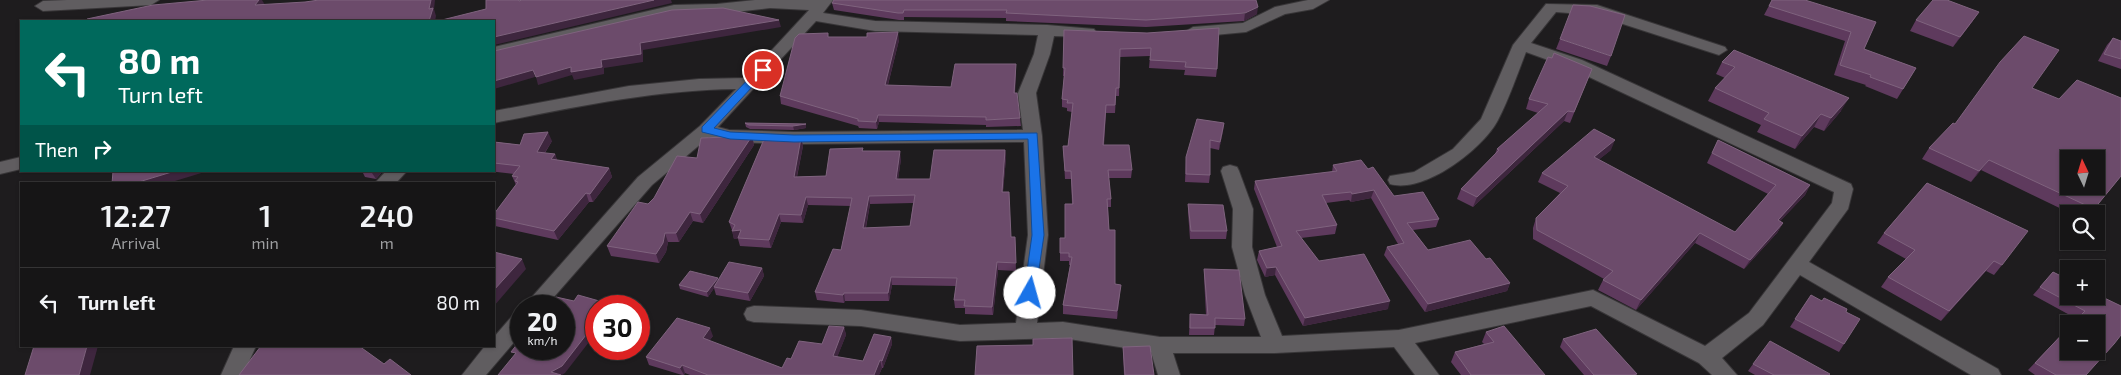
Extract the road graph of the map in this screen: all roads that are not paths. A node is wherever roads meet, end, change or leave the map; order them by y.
1 (151, 0) edge
2 (1321, 0) edge
3 (43, 6) dead end
4 (819, 7) edge
5 (1047, 30) junction
6 (1104, 33) edge
7 (1174, 33) edge
8 (1521, 45) junction
9 (1720, 50) dead end
10 (495, 52) edge
11 (750, 83) junction
12 (495, 117) edge
13 (706, 130) junction
14 (1033, 136) junction
15 (20, 164) edge
16 (0, 168) edge
17 (1230, 171) dead end
18 (397, 172) edge
19 (1397, 180) dead end
20 (385, 182) edge
21 (1797, 264) junction
22 (544, 295) edge
23 (754, 314) dead end
24 (1025, 331) junction
25 (510, 333) edge
26 (1399, 338) junction
27 (1160, 345) junction
28 (1275, 346) junction
29 (245, 347) edge
30 (1707, 357) junction
31 (232, 375) edge
32 (473, 375) edge
33 (1169, 375) edge
34 (1428, 375) edge
35 (1726, 375) edge
36 (1990, 375) edge

1 - 3 street
2 - 7 street
4 - 5 street
4 - 10 street
4 - 11 street
5 - 6 street
5 - 14 street
8 - 9 street
8 - 19 street
8 - 21 street
11 - 12 street
11 - 13 street
13 - 14 street
13 - 22 street
14 - 24 street
15 - 16 street
17 - 28 street
18 - 20 street
21 - 30 street
21 - 36 street
23 - 24 street
24 - 27 street
25 - 32 street
26 - 28 street
26 - 30 street
26 - 34 street
27 - 28 street
27 - 33 street
29 - 31 street
30 - 35 street

